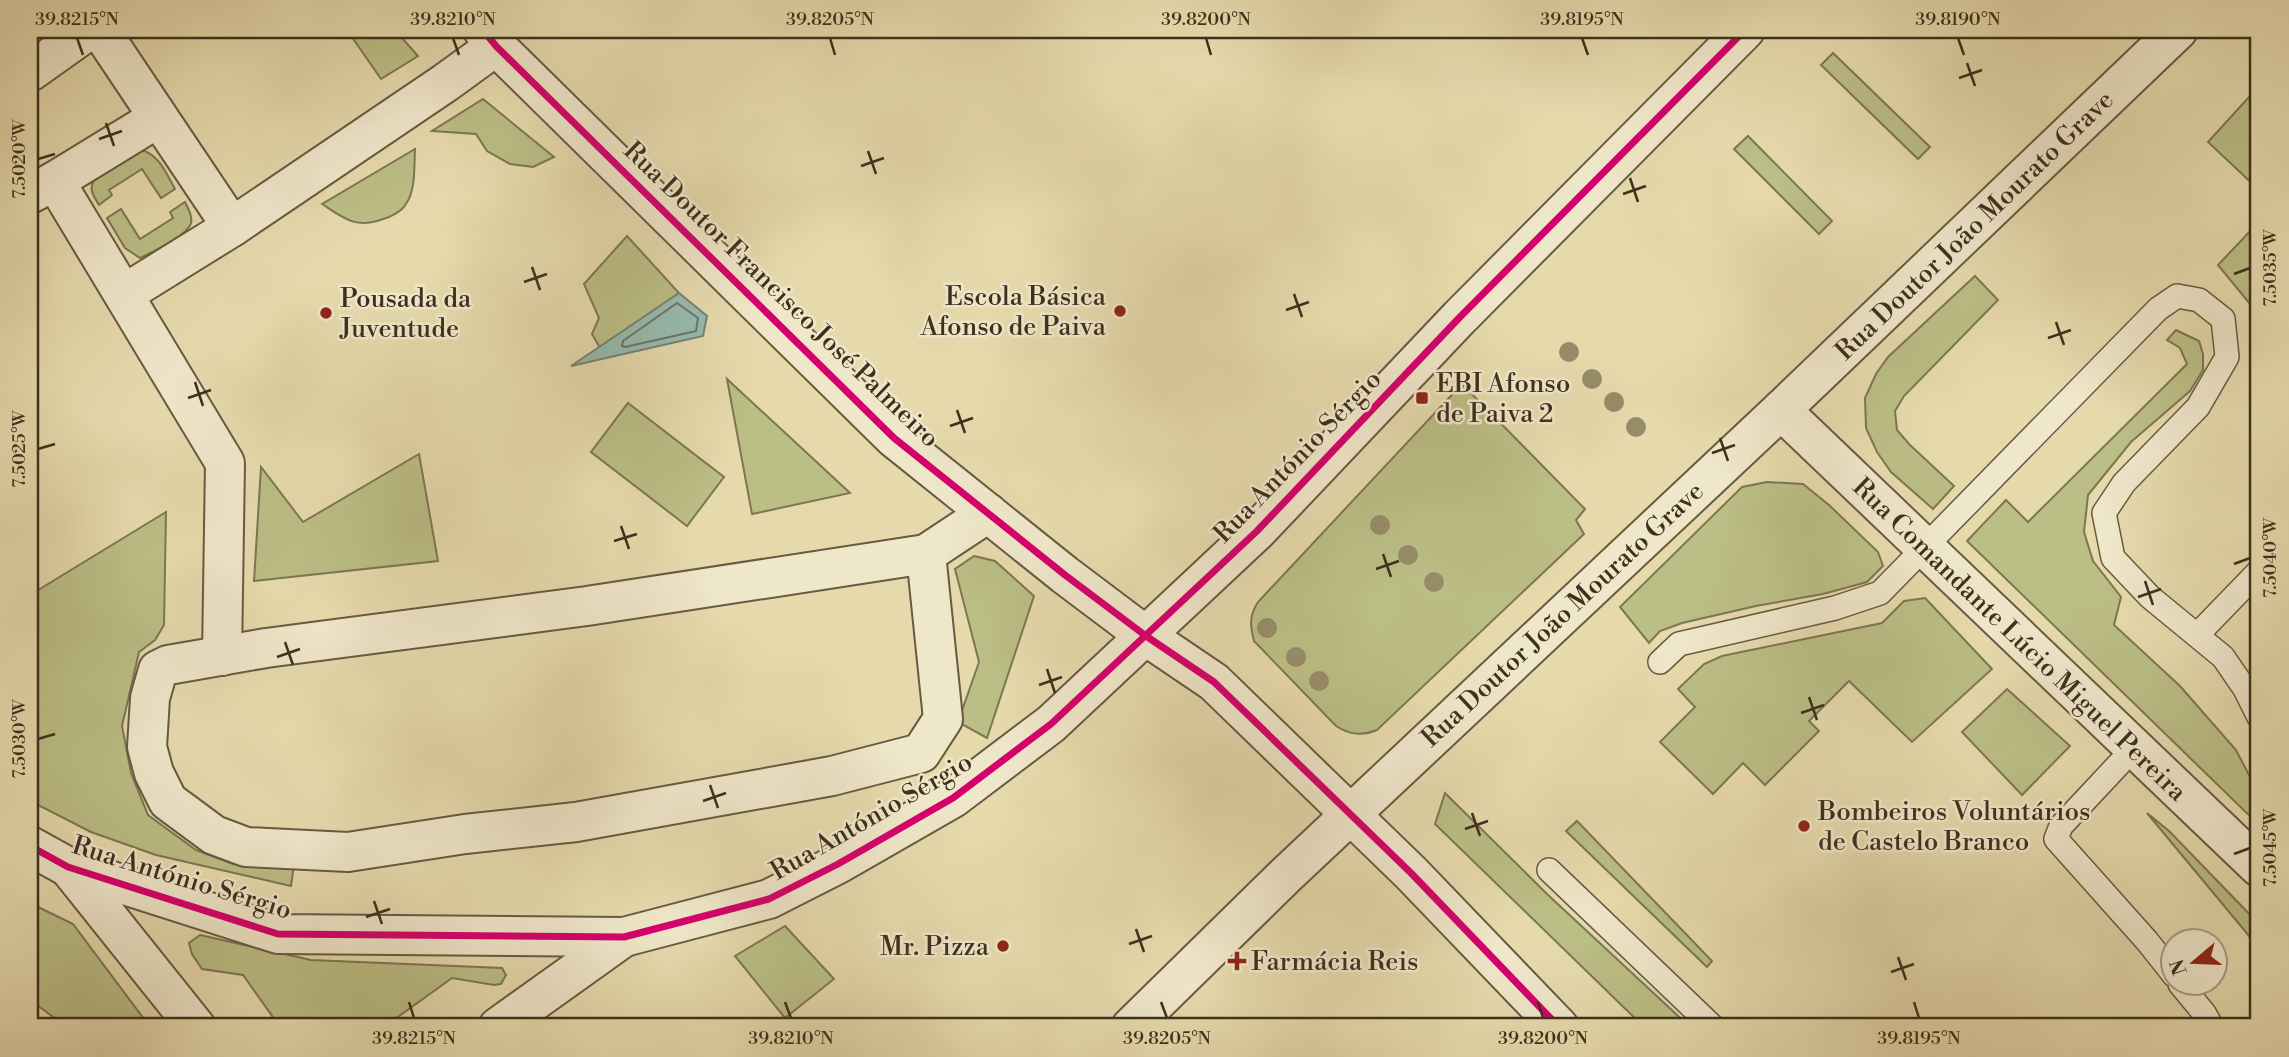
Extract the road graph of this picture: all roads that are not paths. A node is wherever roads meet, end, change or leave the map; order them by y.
1 (89, 30) edge
2 (100, 30) edge
3 (1745, 30) edge
4 (2178, 30) edge
5 (489, 38) edge
6 (30, 72) edge
7 (158, 118) junction
8 (42, 188) edge
9 (232, 227) junction
10 (124, 294) junction
11 (1781, 410) junction
12 (988, 513) junction
13 (1924, 547) junction
14 (926, 554) junction
15 (2259, 571) edge
16 (2197, 635) junction
17 (1146, 636) junction
18 (222, 656) junction
19 (1660, 662) dead end
20 (2259, 717) edge
21 (2134, 748) junction
22 (1349, 816) junction
23 (30, 846) edge
24 (68, 867) junction
25 (2259, 867) edge
26 (1549, 870) dead end
27 (624, 937) junction
28 (2160, 957) edge
29 (2192, 998) edge
30 (196, 1027) edge
31 (498, 1027) edge
32 (1131, 1027) edge
33 (1559, 1027) edge
34 (1713, 1027) edge
35 (2212, 1027) edge

1 - 6 street
2 - 7 street
3 - 17 street, Rua António Sérgio
4 - 11 street, Rua Doutor João Mourato Grave
5 - 9 street
5 - 12 street, Rua Doutor Francisco José Palmeiro
7 - 8 street
7 - 9 street
8 - 10 street
9 - 10 street
10 - 18 street
11 - 13 street, Rua Comandante Lúcio Miguel Pereira
11 - 22 street, Rua Doutor João Mourato Grave
12 - 14 street
12 - 17 street, Rua Doutor Francisco José Palmeiro
13 - 16 lane
13 - 19 lane
13 - 21 street, Rua Comandante Lúcio Miguel Pereira
14 - 18 street
14 - 18 street
15 - 16 lane
16 - 20 lane
17 - 22 street, Rua Doutor Francisco José Palmeiro
17 - 27 street, Rua António Sérgio
21 - 25 street, Rua Comandante Lúcio Miguel Pereira
21 - 28 lane
22 - 32 street, Rua Doutor João Mourato Grave
22 - 33 street, Rua Doutor Francisco José Palmeiro
23 - 24 street, Rua António Sérgio
24 - 27 street, Rua António Sérgio
24 - 30 street
26 - 34 lane
27 - 31 street
29 - 35 lane

